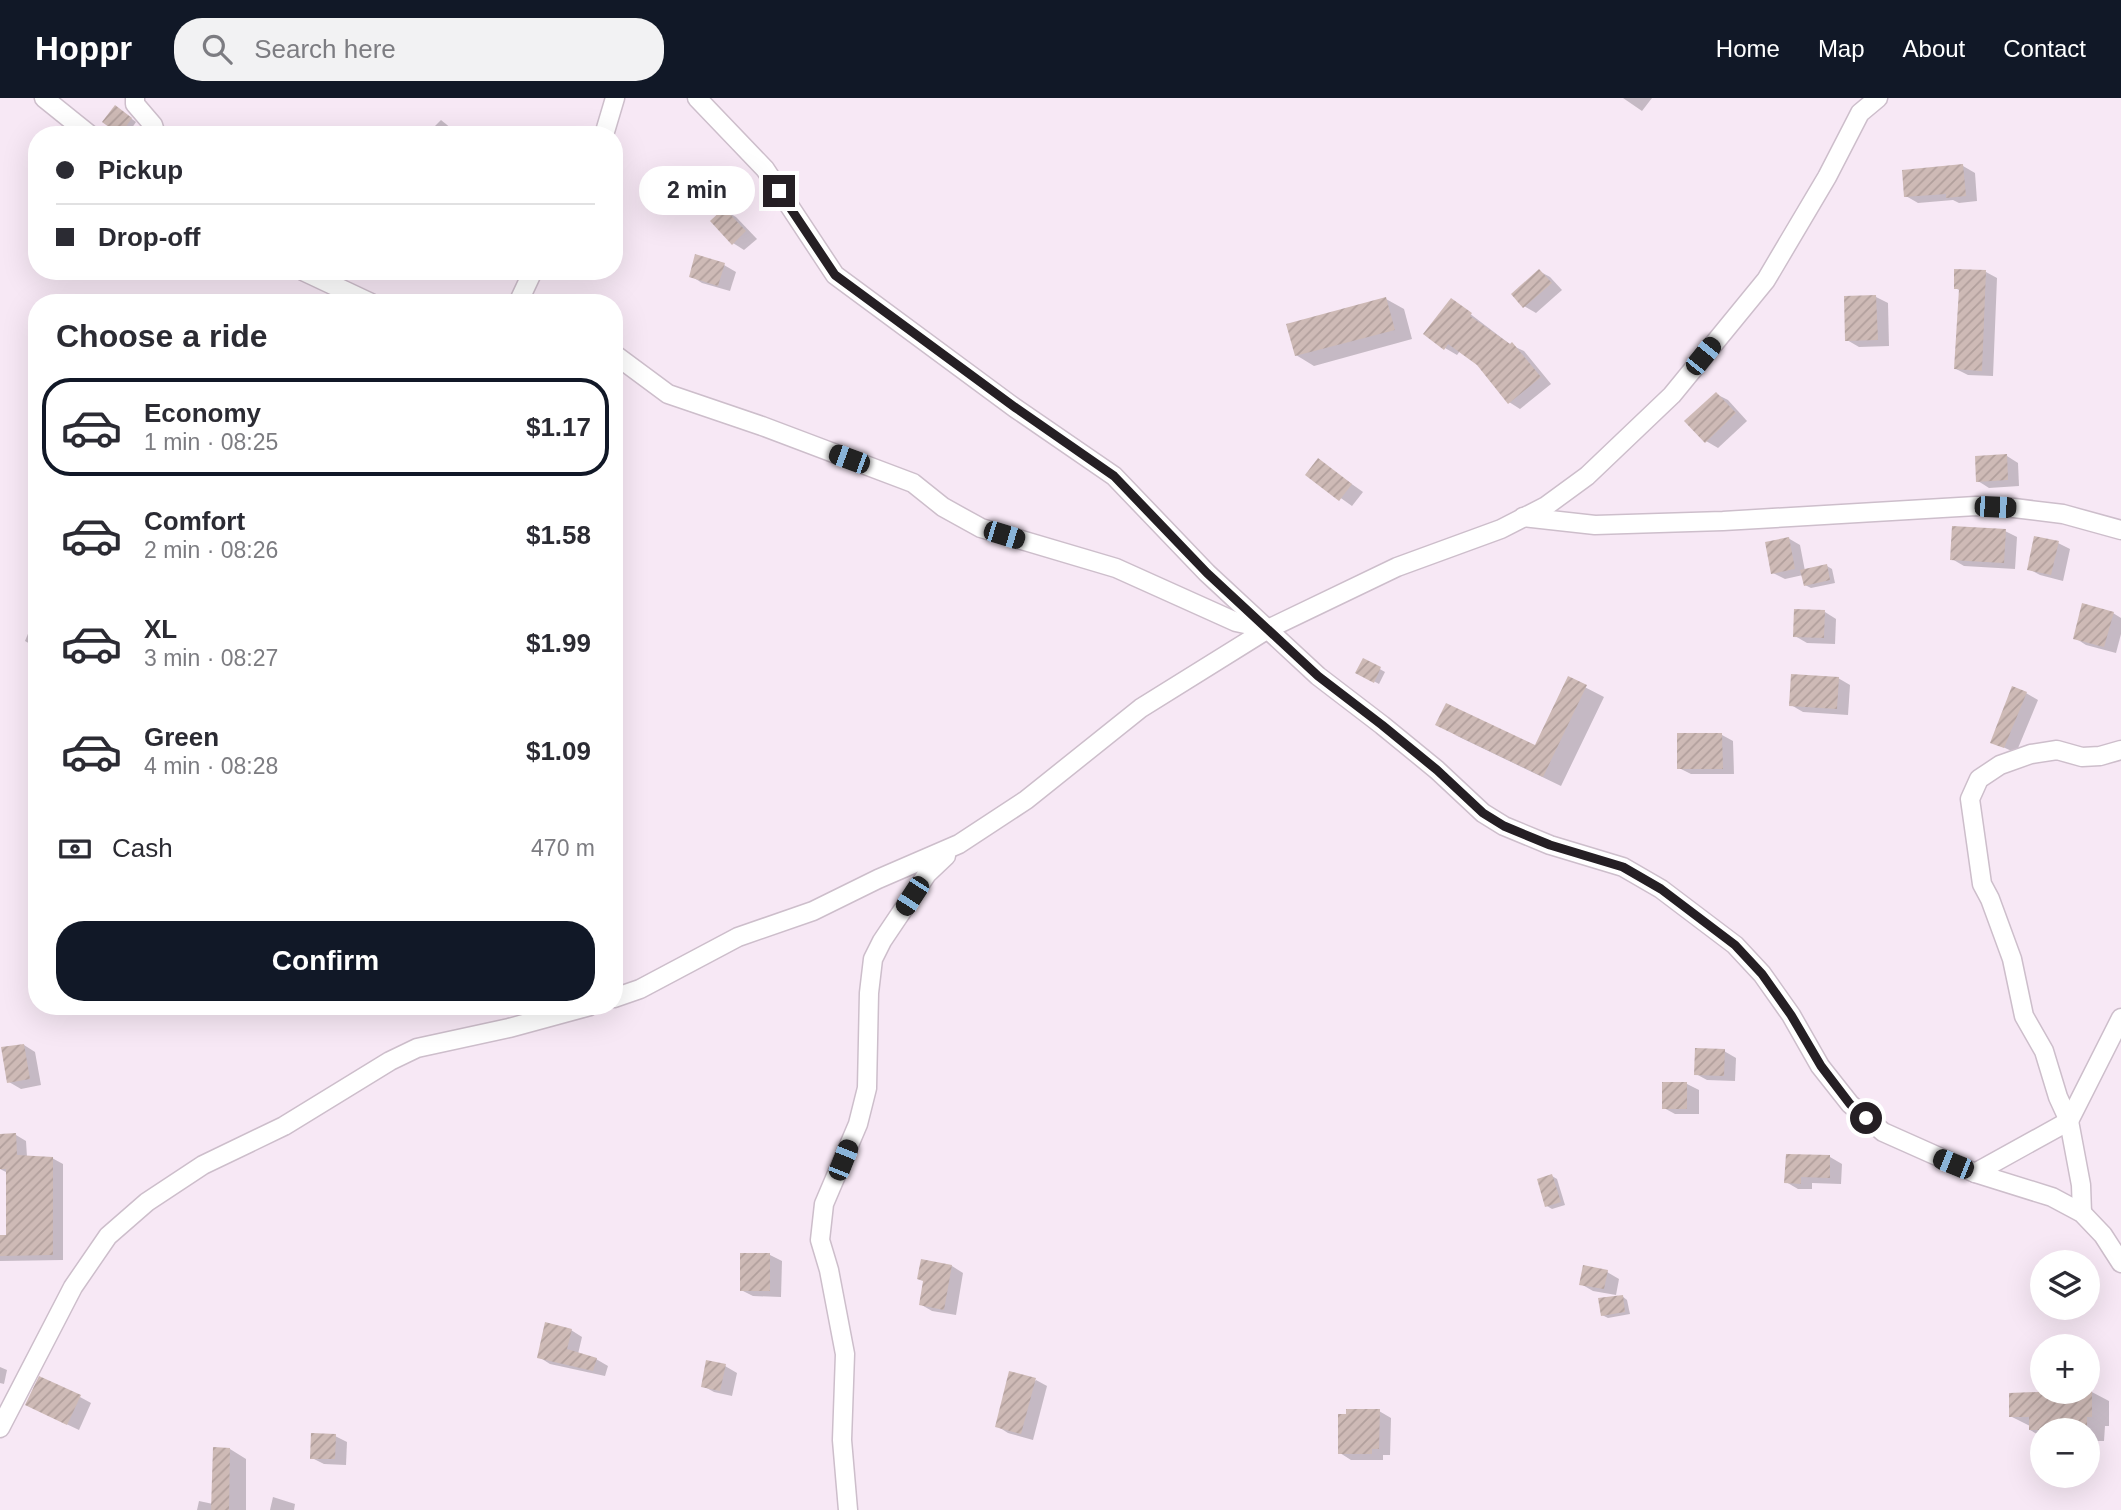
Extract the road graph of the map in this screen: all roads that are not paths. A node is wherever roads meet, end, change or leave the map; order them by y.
1 (44, 98) edge
2 (135, 98) edge
3 (615, 98) edge
4 (697, 98) edge
5 (1878, 98) edge
6 (79, 126) edge
7 (153, 126) edge
8 (607, 126) edge
9 (322, 280) edge
10 (351, 294) edge
11 (623, 361) edge
12 (1523, 517) junction
13 (2121, 530) edge
14 (1268, 629) junction
15 (2121, 750) edge
16 (959, 845) junction
17 (623, 995) edge
18 (557, 1015) edge
19 (2121, 1018) edge
20 (2068, 1121) junction
21 (1975, 1173) junction
22 (2082, 1213) junction
23 (2121, 1263) edge
24 (0, 1428) edge
25 (848, 1510) edge

1 - 6 street
2 - 7 street
3 - 8 street
4 - 14 street
5 - 12 street
9 - 10 street
11 - 14 street
12 - 13 street
12 - 14 street
14 - 16 street
14 - 21 street
15 - 20 street
16 - 17 street
16 - 25 street
18 - 24 street
19 - 20 street
20 - 21 street
20 - 22 street
21 - 22 street
22 - 23 street

